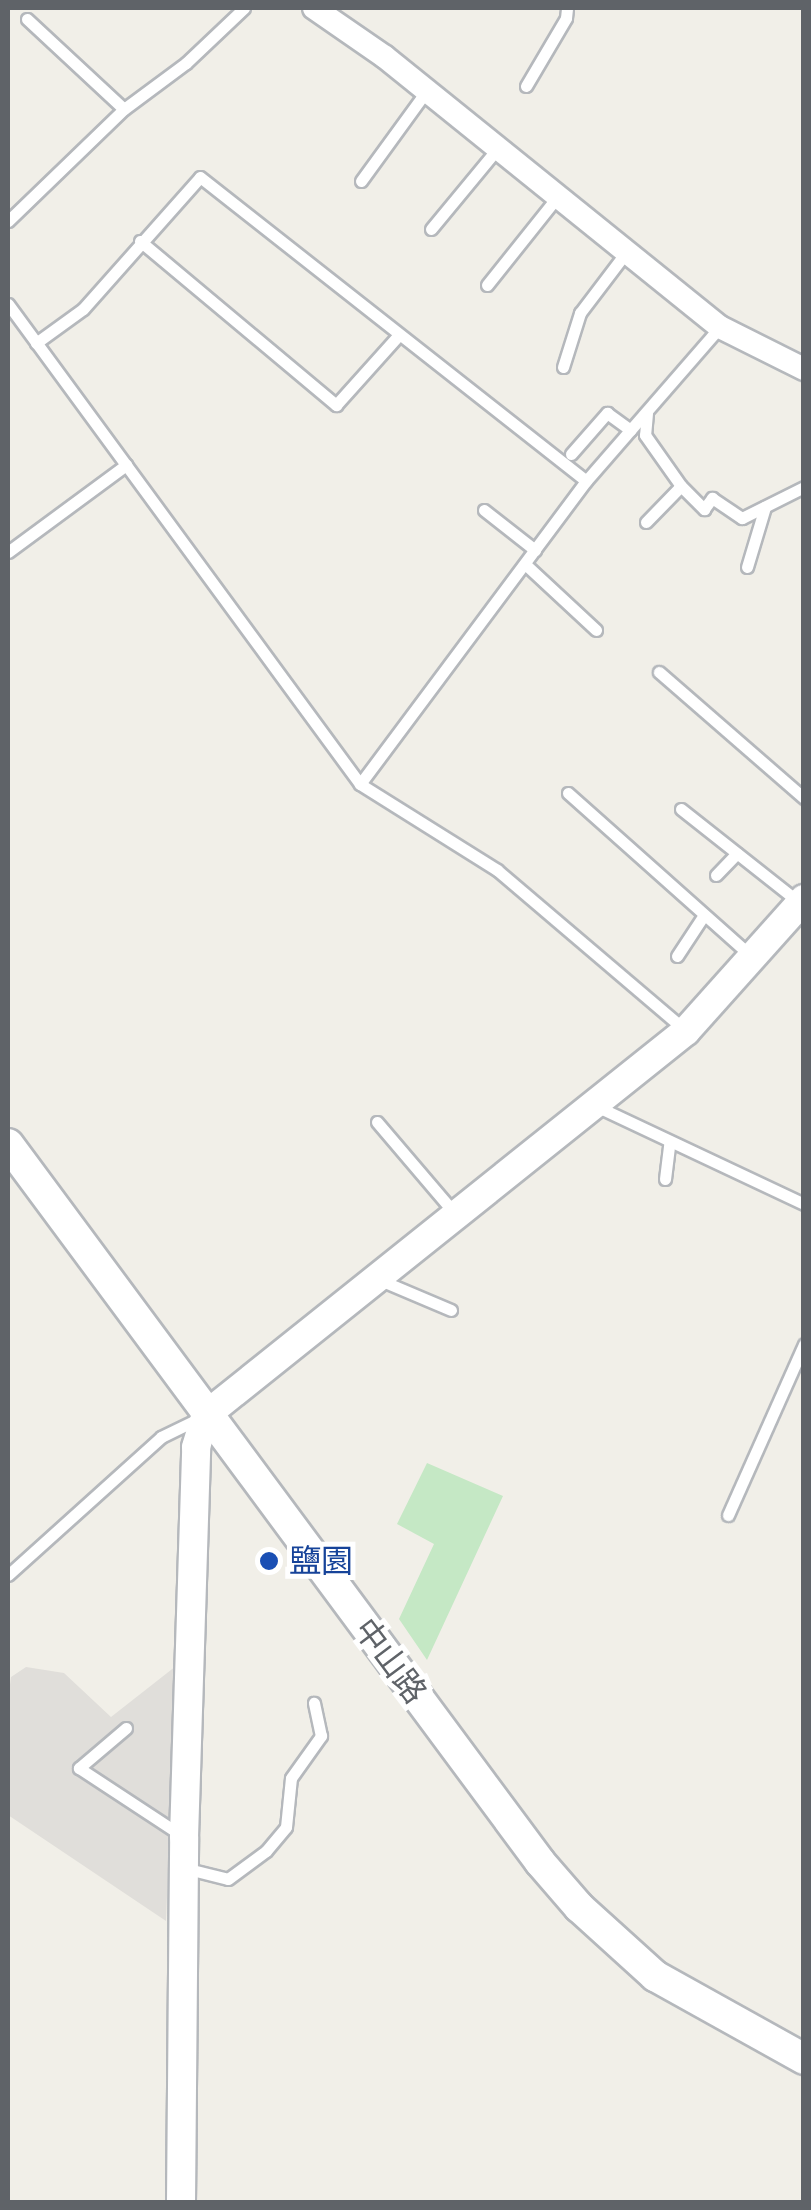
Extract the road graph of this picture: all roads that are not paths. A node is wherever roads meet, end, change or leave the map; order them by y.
1 (244, 8) edge
2 (314, 8) edge
3 (568, 8) edge
4 (26, 19) dead end
5 (526, 86) dead end
6 (427, 90) junction
7 (124, 109) junction
8 (498, 148) junction
9 (361, 182) dead end
10 (558, 196) junction
11 (8, 220) edge
12 (431, 229) dead end
13 (140, 241) junction
14 (626, 251) junction
15 (487, 284) dead end
16 (8, 304) edge
17 (720, 326) junction
18 (398, 336) junction
19 (36, 344) junction
20 (564, 367) dead end
21 (804, 369) edge
22 (647, 410) junction
23 (630, 430) junction
24 (571, 454) dead end
25 (126, 465) junction
26 (586, 481) junction
27 (681, 486) junction
28 (804, 487) edge
29 (764, 507) junction
30 (484, 510) dead end
31 (646, 522) dead end
32 (535, 550) junction
33 (8, 552) edge
34 (525, 564) junction
35 (748, 567) dead end
36 (596, 630) dead end
37 (658, 672) dead end
38 (360, 784) junction
39 (568, 793) dead end
40 (804, 798) edge
41 (680, 809) dead end
42 (737, 853) junction
43 (716, 875) dead end
44 (802, 901) edge
45 (704, 915) junction
46 (677, 956) dead end
47 (754, 959) junction
48 (686, 1031) junction
49 (596, 1106) junction
50 (377, 1122) dead end
51 (670, 1140) junction
52 (12, 1160) edge
53 (664, 1179) dead end
54 (804, 1204) edge
55 (456, 1216) junction
56 (376, 1278) junction
57 (451, 1310) dead end
58 (804, 1344) edge
59 (206, 1415) junction
60 (728, 1515) dead end
61 (8, 1576) edge
62 (314, 1703) dead end
63 (126, 1728) dead end
64 (184, 1837) junction
65 (184, 1868) junction
66 (804, 2059) edge
67 (181, 2202) edge

1 - 7 lane
2 - 6 street
3 - 5 lane
4 - 7 lane
6 - 8 street
6 - 9 lane
7 - 11 lane
8 - 10 street
8 - 12 lane
10 - 14 street
10 - 15 lane
13 - 18 lane
13 - 18 lane
13 - 19 lane
14 - 17 street
14 - 20 lane
16 - 19 lane
17 - 21 street
17 - 22 lane
18 - 26 lane
19 - 25 lane
22 - 23 lane
22 - 27 lane
23 - 24 lane
23 - 26 lane
25 - 33 lane
25 - 38 lane
26 - 32 lane
27 - 29 lane
27 - 31 lane
28 - 29 lane
29 - 35 lane
30 - 32 lane
32 - 34 lane
34 - 36 lane
34 - 38 lane
37 - 40 lane
38 - 48 lane
39 - 45 lane
41 - 42 lane
42 - 43 lane
42 - 44 lane
44 - 47 street
45 - 46 lane
45 - 47 lane
47 - 48 street
48 - 49 street
49 - 51 lane
49 - 55 street
50 - 55 lane
51 - 53 lane
51 - 54 lane
52 - 59 main road, 中山路
55 - 56 street
56 - 57 lane
56 - 59 street
58 - 60 lane
59 - 61 lane
59 - 64 street
59 - 66 main road, 中山路
62 - 65 lane
63 - 64 lane
64 - 65 street
65 - 67 street

